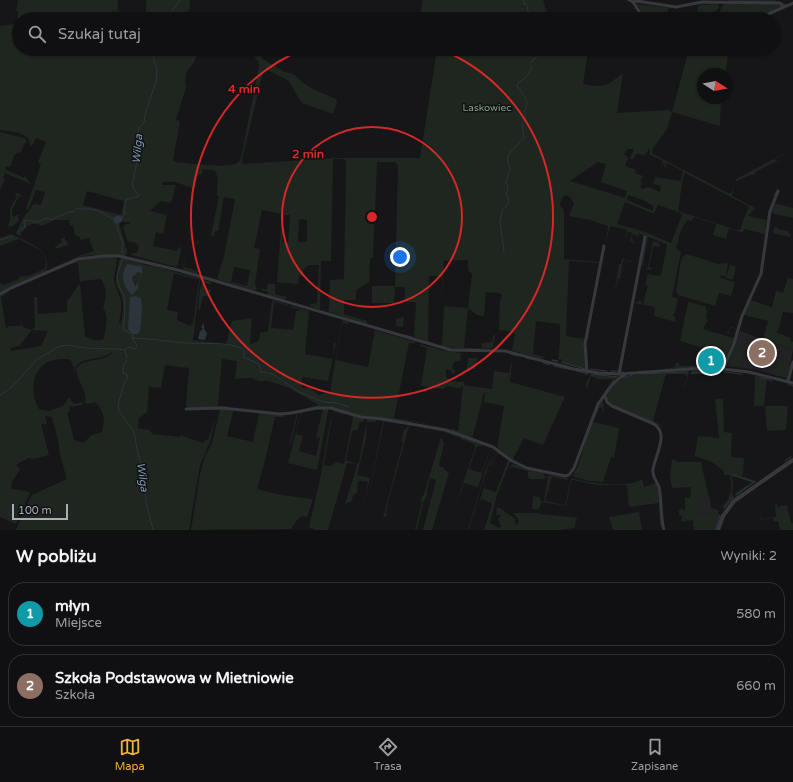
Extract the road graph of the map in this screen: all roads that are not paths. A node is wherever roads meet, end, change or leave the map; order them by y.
1 (629, 0) edge
2 (633, 2) junction
3 (793, 3) edge
4 (783, 6) junction
5 (639, 12) edge
6 (771, 12) edge
7 (778, 191) dead end
8 (645, 237) dead end
9 (604, 246) dead end
10 (0, 294) edge
11 (793, 362) edge
12 (723, 369) junction
13 (587, 372) junction
14 (628, 373) junction
15 (620, 374) junction
16 (788, 381) junction
17 (793, 383) edge
18 (605, 396) junction
19 (186, 409) dead end
20 (793, 460) edge
21 (664, 530) edge
22 (718, 530) edge

1 - 2 street
2 - 4 street
2 - 5 street
3 - 4 street
4 - 6 street
7 - 12 street
8 - 15 street
9 - 13 street
10 - 13 street
11 - 16 street
12 - 14 street
12 - 16 street
13 - 15 street
14 - 15 street
14 - 18 street
16 - 17 street
18 - 19 street
18 - 21 street
20 - 22 street

